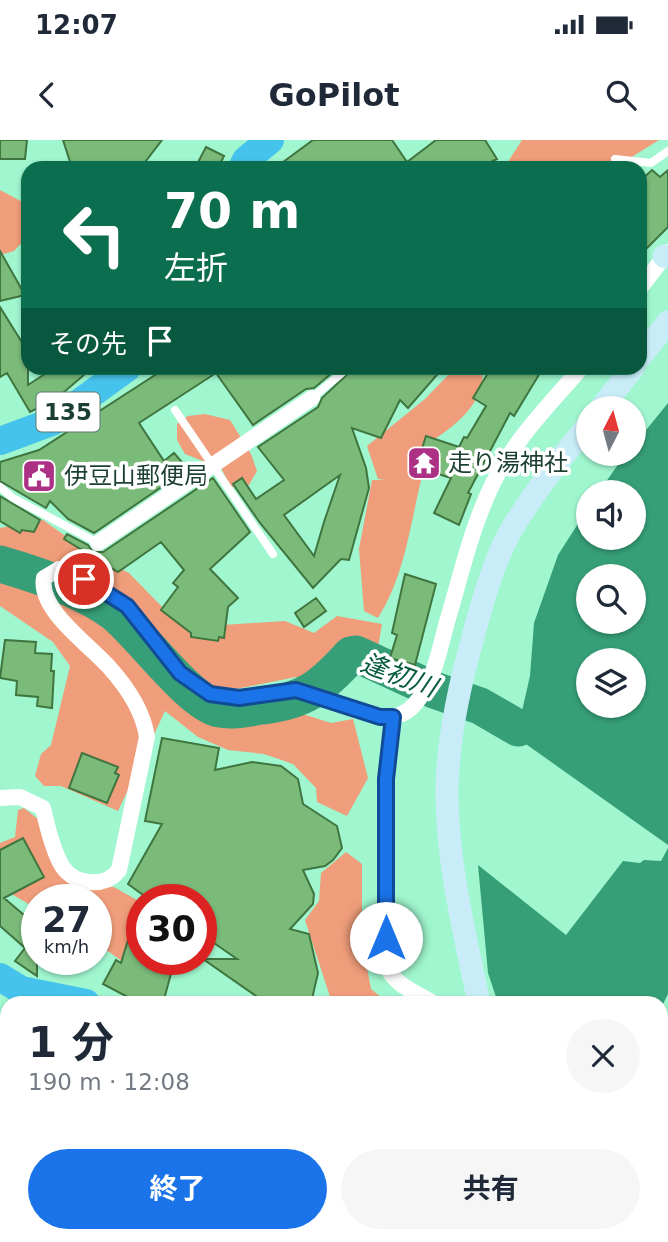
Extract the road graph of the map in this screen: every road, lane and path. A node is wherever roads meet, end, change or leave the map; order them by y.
1 (270, 140) edge
2 (668, 151) edge
3 (615, 159) dead end
4 (246, 161) edge
5 (633, 161) edge
6 (647, 163) edge
7 (667, 255) edge
8 (647, 279) edge
9 (668, 322) edge
10 (647, 349) edge
11 (117, 375) edge
12 (340, 375) edge
13 (573, 375) edge
14 (627, 375) edge
15 (611, 396) edge
16 (312, 398) joint
17 (175, 410) dead end
18 (576, 440) edge
19 (0, 442) edge
20 (212, 466) junction
21 (0, 487) edge
22 (98, 543) joint
23 (273, 554) dead end
24 (393, 717) junction
25 (0, 798) edge
26 (0, 977) edge
27 (51, 996) edge
28 (422, 996) edge
29 (478, 996) edge

1 - 4 highway
2 - 6 lane
3 - 5 lane
7 - 8 street
9 - 10 street
11 - 19 highway, 135
12 - 16 lane
13 - 24 street
14 - 15 street
16 - 20 street
17 - 20 lane
18 - 29 street
20 - 22 street
20 - 23 lane
21 - 22 lane
24 - 25 street
24 - 28 street
26 - 27 highway

